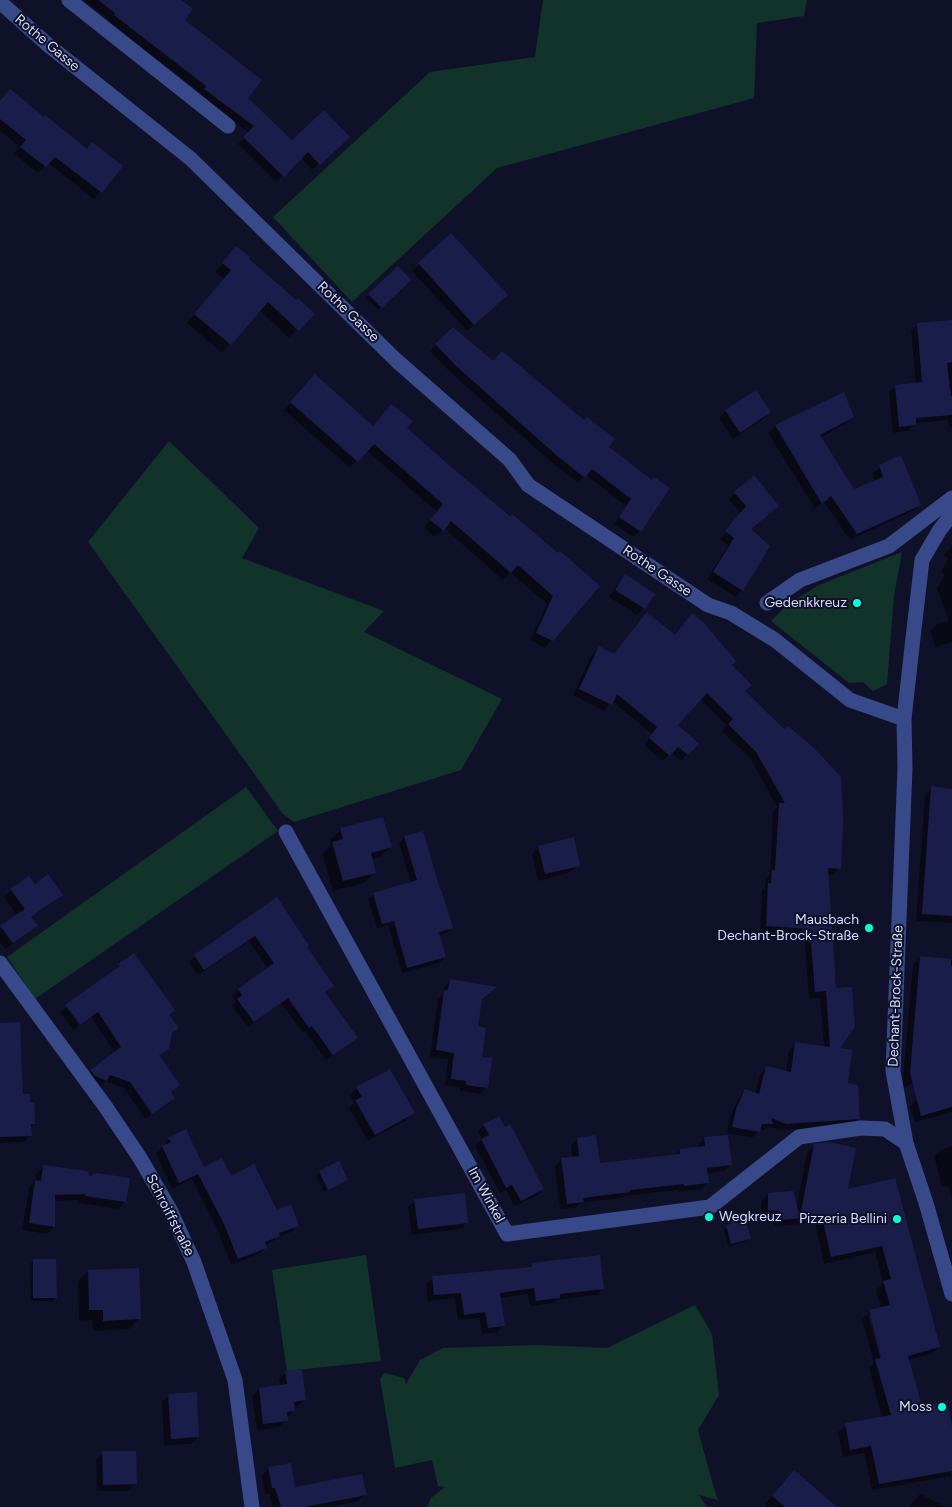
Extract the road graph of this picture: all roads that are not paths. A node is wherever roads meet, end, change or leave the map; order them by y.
1 (69, 0) edge
2 (0, 2) edge
3 (228, 126) dead end
4 (952, 498) edge
5 (952, 514) edge
6 (767, 603) dead end
7 (904, 719) junction
8 (286, 832) dead end
9 (0, 963) edge
10 (906, 1142) junction
11 (952, 1294) edge
12 (252, 1507) edge

1 - 3 street
2 - 7 street, Rothe Gasse
4 - 6 street
5 - 7 street, Dechant-Brock-Straße
7 - 10 street, Dechant-Brock-Straße
8 - 10 street, Im Winkel
9 - 12 street, Schroiffstraße
10 - 11 street, Dechant-Brock-Straße

